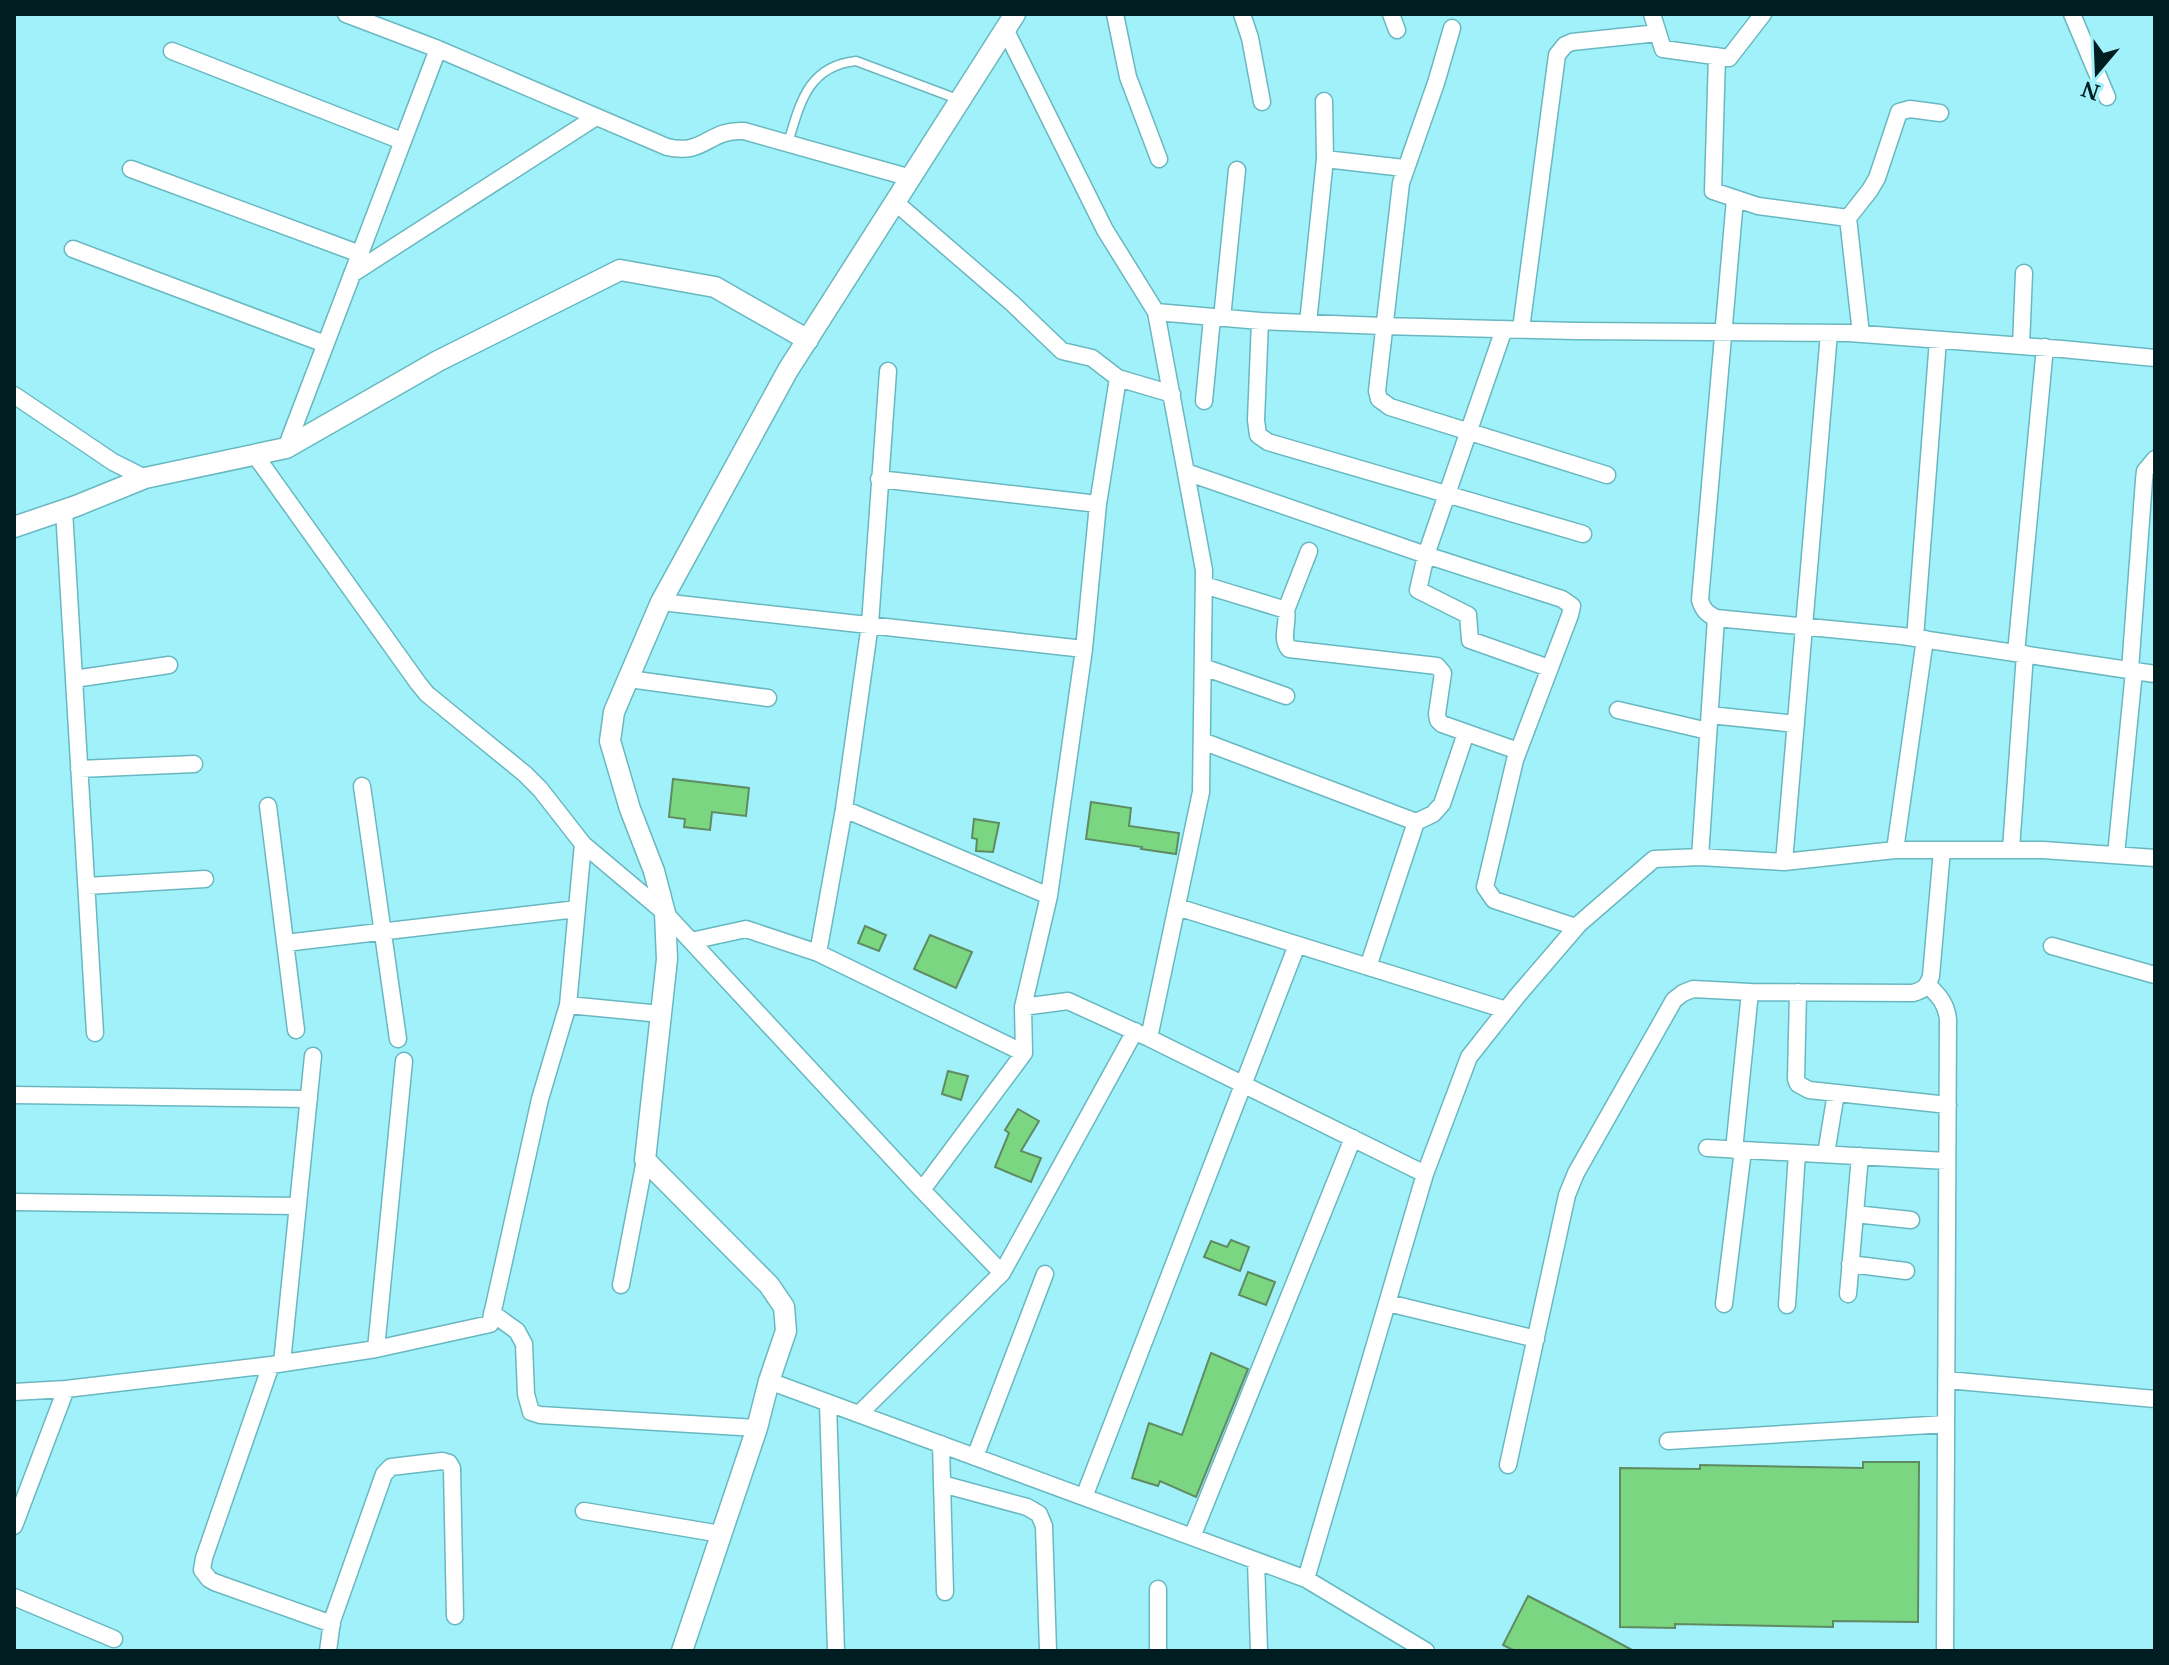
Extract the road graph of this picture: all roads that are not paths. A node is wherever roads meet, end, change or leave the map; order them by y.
1 (346, 14) edge
2 (1115, 14) edge
3 (1242, 14) edge
4 (1652, 14) edge
5 (1763, 14) edge
6 (2072, 14) edge
7 (1010, 22) edge
8 (1452, 28) dead end
9 (1658, 33) junction
10 (438, 49) junction
11 (172, 51) dead end
12 (1717, 56) junction
13 (2107, 97) dead end
14 (960, 100) junction
15 (1324, 101) dead end
16 (1262, 102) dead end
17 (1940, 113) dead end
18 (596, 117) junction
19 (402, 141) junction
20 (788, 144) junction
21 (1159, 159) dead end
22 (1325, 159) junction
23 (1404, 168) junction
24 (131, 169) dead end
25 (1237, 170) dead end
26 (911, 178) junction
27 (1735, 199) junction
28 (895, 202) junction
29 (1848, 218) junction
30 (73, 249) dead end
31 (360, 254) junction
32 (2024, 273) dead end
33 (352, 274) junction
34 (1156, 312) junction
35 (1217, 318) junction
36 (1260, 321) junction
37 (1308, 323) junction
38 (1383, 326) junction
39 (1512, 329) junction
40 (1724, 332) junction
41 (1829, 333) junction
42 (1861, 334) junction
43 (808, 340) junction
44 (1938, 340) junction
45 (325, 344) junction
46 (2021, 346) junction
47 (2045, 347) junction
48 (2155, 358) edge
49 (888, 371) dead end
50 (1118, 378) junction
51 (1172, 394) junction
52 (14, 395) edge
53 (1204, 401) dead end
54 (1469, 431) junction
55 (286, 448) junction
56 (255, 455) junction
57 (2155, 459) edge
58 (1186, 472) junction
59 (1607, 475) dead end
60 (145, 478) junction
61 (879, 479) junction
62 (1447, 494) junction
63 (1098, 504) junction
64 (64, 510) junction
65 (14, 527) edge
66 (1583, 534) dead end
67 (1309, 551) dead end
68 (1426, 555) junction
69 (1204, 585) junction
70 (661, 602) junction
71 (1286, 610) junction
72 (1716, 618) junction
73 (870, 624) junction
74 (1805, 627) junction
75 (1920, 639) junction
76 (1084, 649) junction
77 (2021, 654) junction
78 (169, 665) dead end
79 (1203, 667) junction
80 (1549, 668) junction
81 (2132, 670) junction
82 (2155, 674) edge
83 (74, 679) junction
84 (629, 679) junction
85 (1286, 696) dead end
86 (768, 698) dead end
87 (1618, 710) dead end
88 (1709, 723) junction
89 (1796, 724) junction
90 (1466, 733) junction
91 (1202, 741) junction
92 (1518, 751) junction
93 (194, 764) dead end
94 (79, 769) junction
95 (362, 786) dead end
96 (268, 806) dead end
97 (844, 809) junction
98 (1416, 822) junction
99 (583, 844) junction
100 (2011, 849) junction
101 (1895, 850) junction
102 (1942, 850) junction
103 (2116, 855) junction
104 (1700, 857) junction
105 (2155, 858) edge
106 (1784, 862) junction
107 (205, 879) dead end
108 (87, 886) junction
109 (1049, 896) junction
110 (1177, 907) junction
111 (577, 909) junction
112 (665, 913) junction
113 (1576, 927) junction
114 (382, 931) junction
115 (691, 941) junction
116 (285, 943) junction
117 (1297, 945) junction
118 (2052, 946) dead end
119 (818, 953) junction
120 (1368, 967) junction
121 (2155, 975) edge
122 (1928, 985) junction
123 (1750, 992) junction
124 (1798, 992) junction
125 (568, 1005) junction
126 (1023, 1007) junction
127 (1506, 1010) junction
128 (661, 1014) junction
129 (296, 1030) dead end
130 (95, 1033) dead end
131 (1142, 1035) junction
132 (398, 1039) dead end
133 (1024, 1053) junction
134 (313, 1056) dead end
135 (404, 1061) dead end
136 (1244, 1084) junction
137 (1836, 1093) junction
138 (14, 1095) edge
139 (309, 1099) junction
140 (1948, 1105) junction
141 (1353, 1138) junction
142 (1707, 1148) dead end
143 (1738, 1150) junction
144 (1797, 1153) junction
145 (1826, 1154) junction
146 (1860, 1156) junction
147 (645, 1160) junction
148 (1947, 1161) junction
149 (1425, 1174) junction
150 (922, 1190) junction
151 (14, 1202) edge
152 (298, 1206) junction
153 (1855, 1214) junction
154 (1911, 1220) dead end
155 (1850, 1264) junction
156 (1906, 1271) dead end
157 (1002, 1273) junction
158 (1045, 1274) dead end
159 (621, 1285) dead end
160 (1848, 1294) dead end
161 (1388, 1303) junction
162 (1724, 1304) dead end
163 (1787, 1305) dead end
164 (492, 1313) junction
165 (1536, 1339) junction
166 (376, 1349) junction
167 (276, 1364) junction
168 (1947, 1380) junction
169 (769, 1381) junction
170 (66, 1389) junction
171 (14, 1392) edge
172 (2155, 1399) edge
173 (828, 1403) junction
174 (859, 1414) junction
175 (1946, 1424) junction
176 (757, 1428) junction
177 (1668, 1441) dead end
178 (941, 1444) junction
179 (975, 1457) junction
180 (1508, 1465) dead end
181 (942, 1484) junction
182 (20, 1493) edge
183 (1084, 1497) junction
184 (584, 1511) dead end
185 (14, 1526) edge
186 (721, 1534) junction
187 (1192, 1537) junction
188 (1256, 1561) junction
189 (1306, 1579) junction
190 (1158, 1589) dead end
191 (945, 1592) dead end
192 (14, 1597) edge
193 (455, 1616) dead end
194 (332, 1624) junction
195 (114, 1639) dead end
196 (328, 1651) edge
197 (682, 1651) edge
198 (836, 1651) edge
199 (1048, 1651) edge
200 (1158, 1651) edge
201 (1259, 1651) edge
202 (1426, 1651) edge
203 (1945, 1651) edge

1 - 10 street
2 - 21 street
3 - 16 street
4 - 9 street
5 - 12 street
6 - 13 street
7 - 14 street
7 - 34 street
8 - 23 street
9 - 12 street
9 - 39 street
10 - 18 street
10 - 19 street
11 - 19 street
12 - 27 street
14 - 20 lane
14 - 26 street
15 - 22 street
17 - 29 street
18 - 20 street
18 - 33 street
19 - 31 street
20 - 26 street
22 - 23 street
22 - 37 street
23 - 38 street
24 - 31 street
25 - 35 street
26 - 28 street
27 - 29 street
27 - 40 street
28 - 43 street
28 - 50 street
29 - 42 street
30 - 45 street
31 - 33 street
32 - 46 street
33 - 45 street
34 - 35 street
34 - 51 street
35 - 36 street
35 - 53 street
36 - 37 street
36 - 62 street
37 - 38 street
38 - 39 street
38 - 54 street
39 - 40 street
39 - 54 street
40 - 41 street
40 - 72 street
41 - 42 street
41 - 74 street
42 - 44 street
43 - 55 street
43 - 70 street
44 - 46 street
44 - 75 street
45 - 55 street
46 - 47 street
47 - 48 street
47 - 77 street
49 - 61 street
50 - 51 street
50 - 63 street
51 - 58 street
52 - 60 street
54 - 59 street
54 - 62 street
55 - 56 street
56 - 60 street
56 - 99 street
57 - 81 street
58 - 68 street
58 - 69 street
60 - 64 street
61 - 63 street
61 - 73 street
62 - 66 street
62 - 68 street
63 - 76 street
64 - 65 street
64 - 83 street
67 - 71 street
68 - 80 street
68 - 80 street
69 - 71 street
69 - 79 street
70 - 73 street
70 - 84 street
71 - 90 street
72 - 74 street
72 - 88 street
73 - 76 street
73 - 97 street
74 - 75 street
74 - 89 street
75 - 77 street
75 - 101 street
76 - 109 street
77 - 81 street
77 - 100 street
78 - 83 street
79 - 85 street
79 - 91 street
80 - 92 street
81 - 82 street
81 - 103 street
83 - 94 street
84 - 86 street
84 - 112 street
87 - 88 street
88 - 89 street
88 - 104 street
89 - 106 street
90 - 92 street
90 - 98 street
91 - 98 street
91 - 110 street
92 - 113 street
93 - 94 street
94 - 108 street
95 - 114 street
96 - 116 street
97 - 109 street
97 - 119 street
98 - 120 street
99 - 111 street
99 - 112 street
100 - 102 street
100 - 103 street
101 - 102 street
101 - 106 street
102 - 122 street
103 - 105 street
104 - 106 street
104 - 113 street
107 - 108 street
108 - 130 street
109 - 126 street
110 - 117 street
110 - 131 street
111 - 114 street
111 - 125 street
112 - 115 street
112 - 128 street
113 - 127 street
114 - 116 street
114 - 132 street
115 - 119 street
115 - 150 street
116 - 129 street
117 - 120 street
117 - 136 street
118 - 121 street
119 - 133 street
120 - 127 street
122 - 124 street
122 - 140 street
123 - 124 street
123 - 143 street
123 - 165 street
124 - 137 street
125 - 128 street
125 - 164 street
126 - 131 street
126 - 133 street
127 - 149 street
128 - 147 street
131 - 136 street
131 - 157 street
133 - 150 street
134 - 139 street
135 - 166 street
136 - 141 street
136 - 183 street
137 - 140 street
137 - 145 street
138 - 139 street
139 - 152 street
140 - 148 street
141 - 149 street
141 - 187 street
142 - 143 street
143 - 144 street
143 - 162 street
144 - 145 street
144 - 163 street
145 - 146 street
146 - 148 street
146 - 153 street
147 - 159 street
147 - 169 street
148 - 168 street
149 - 161 street
150 - 157 street
151 - 152 street
152 - 167 street
153 - 154 street
153 - 155 street
155 - 156 street
155 - 160 street
157 - 174 street
158 - 179 street
161 - 165 street
161 - 189 street
164 - 166 street
164 - 176 street
165 - 180 street
166 - 167 street
167 - 170 street
167 - 194 street
168 - 172 street
168 - 175 street
169 - 173 street
169 - 176 street
170 - 171 street
170 - 182 street
173 - 174 street
173 - 198 street
174 - 178 street
175 - 177 street
175 - 203 street
176 - 186 street
178 - 179 street
178 - 181 street
179 - 183 street
181 - 191 street
181 - 199 street
182 - 185 street
183 - 187 street
184 - 186 street
186 - 197 street
187 - 188 street
188 - 189 street
188 - 201 street
189 - 202 street
190 - 200 street
192 - 195 street
193 - 194 street
194 - 196 street

